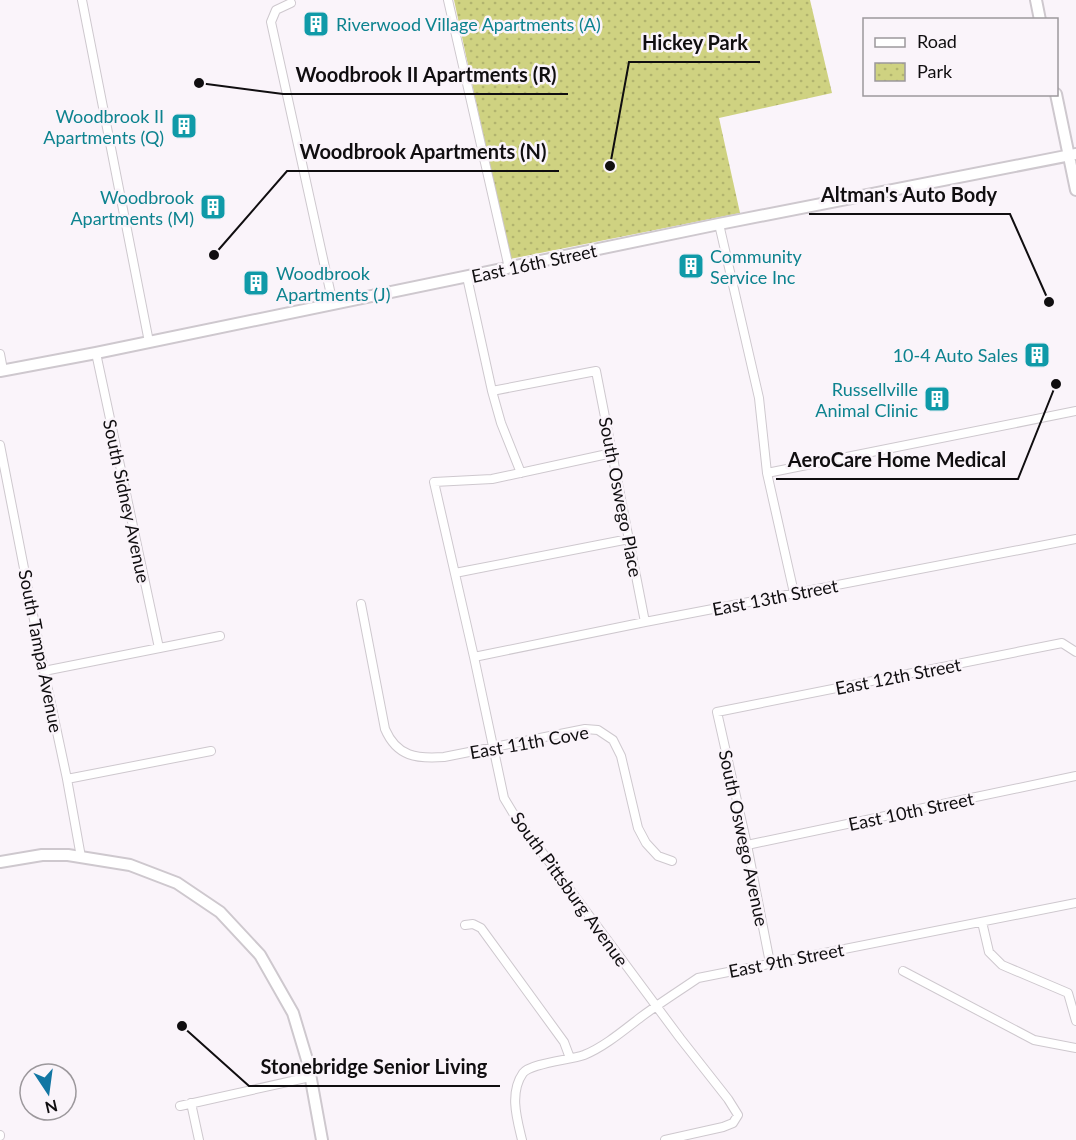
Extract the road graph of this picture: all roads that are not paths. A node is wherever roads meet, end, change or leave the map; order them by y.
1 (82, 0) edge
2 (448, 0) edge
3 (1036, 0) edge
4 (291, 3) dead end
5 (1040, 18) edge
6 (1057, 96) edge
7 (1072, 155) edge
8 (1076, 190) edge
9 (719, 224) junction
10 (509, 268) junction
11 (467, 277) junction
12 (333, 304) junction
13 (149, 342) junction
14 (96, 353) junction
15 (0, 354) edge
16 (2, 370) edge
17 (492, 391) junction
18 (1076, 411) edge
19 (0, 446) edge
20 (612, 453) junction
21 (521, 473) junction
22 (767, 473) junction
23 (629, 539) junction
24 (1076, 539) edge
25 (455, 573) junction
26 (794, 593) junction
27 (361, 604) dead end
28 (645, 622) junction
29 (220, 636) dead end
30 (159, 648) junction
31 (1076, 652) edge
32 (474, 657) junction
33 (44, 671) junction
34 (717, 712) joint
35 (493, 747) junction
36 (211, 751) dead end
37 (1076, 776) edge
38 (67, 779) junction
39 (747, 845) junction
40 (81, 857) junction
41 (672, 861) dead end
42 (0, 862) edge
43 (1076, 903) edge
44 (982, 922) junction
45 (465, 926) dead end
46 (770, 963) junction
47 (903, 971) dead end
48 (656, 1006) junction
49 (1076, 1021) edge
50 (1076, 1048) edge
51 (570, 1058) junction
52 (310, 1077) junction
53 (191, 1103) junction
54 (180, 1106) dead end
55 (199, 1140) edge
56 (322, 1140) edge
57 (522, 1140) edge
58 (665, 1140) edge

1 - 13 street
2 - 10 street
3 - 5 street
4 - 12 street
6 - 7 street
7 - 8 street
7 - 9 street, East 16th Street
9 - 10 street, East 16th Street
9 - 22 street
10 - 11 street, East 16th Street
11 - 12 street, East 16th Street
11 - 17 street
12 - 13 street, East 16th Street
13 - 14 street, East 16th Street
14 - 16 street, East 16th Street
14 - 30 street, South Sidney Avenue
15 - 16 street
17 - 20 street, South Oswego Place
17 - 21 street
18 - 22 street
19 - 33 street, South Tampa Avenue
20 - 21 street
20 - 23 street, South Oswego Place
21 - 25 street, South Pittsburg Avenue
22 - 26 street
23 - 25 street
23 - 28 street, South Oswego Place
24 - 26 street, East 13th Street
25 - 32 street, South Pittsburg Avenue
26 - 28 street, East 13th Street
27 - 35 street, East 11th Cove
28 - 32 street, East 13th Street
29 - 30 street
30 - 33 street
31 - 34 street, East 12th Street
32 - 35 street, South Pittsburg Avenue
33 - 38 street, South Tampa Avenue
34 - 39 street, South Oswego Avenue
35 - 41 street, East 11th Cove
35 - 48 street, South Pittsburg Avenue
36 - 38 street
37 - 39 street, East 10th Street
38 - 40 street, South Tampa Avenue
39 - 46 street, South Oswego Avenue
40 - 42 street
40 - 52 street
43 - 44 street, East 9th Street
44 - 46 street, East 9th Street
44 - 49 street
45 - 51 street
46 - 48 street, East 9th Street
47 - 50 street
48 - 51 street, East 9th Street
48 - 58 street, South Pittsburg Avenue
51 - 57 street, East 9th Street
52 - 53 street
52 - 56 street
53 - 54 street
53 - 55 street

